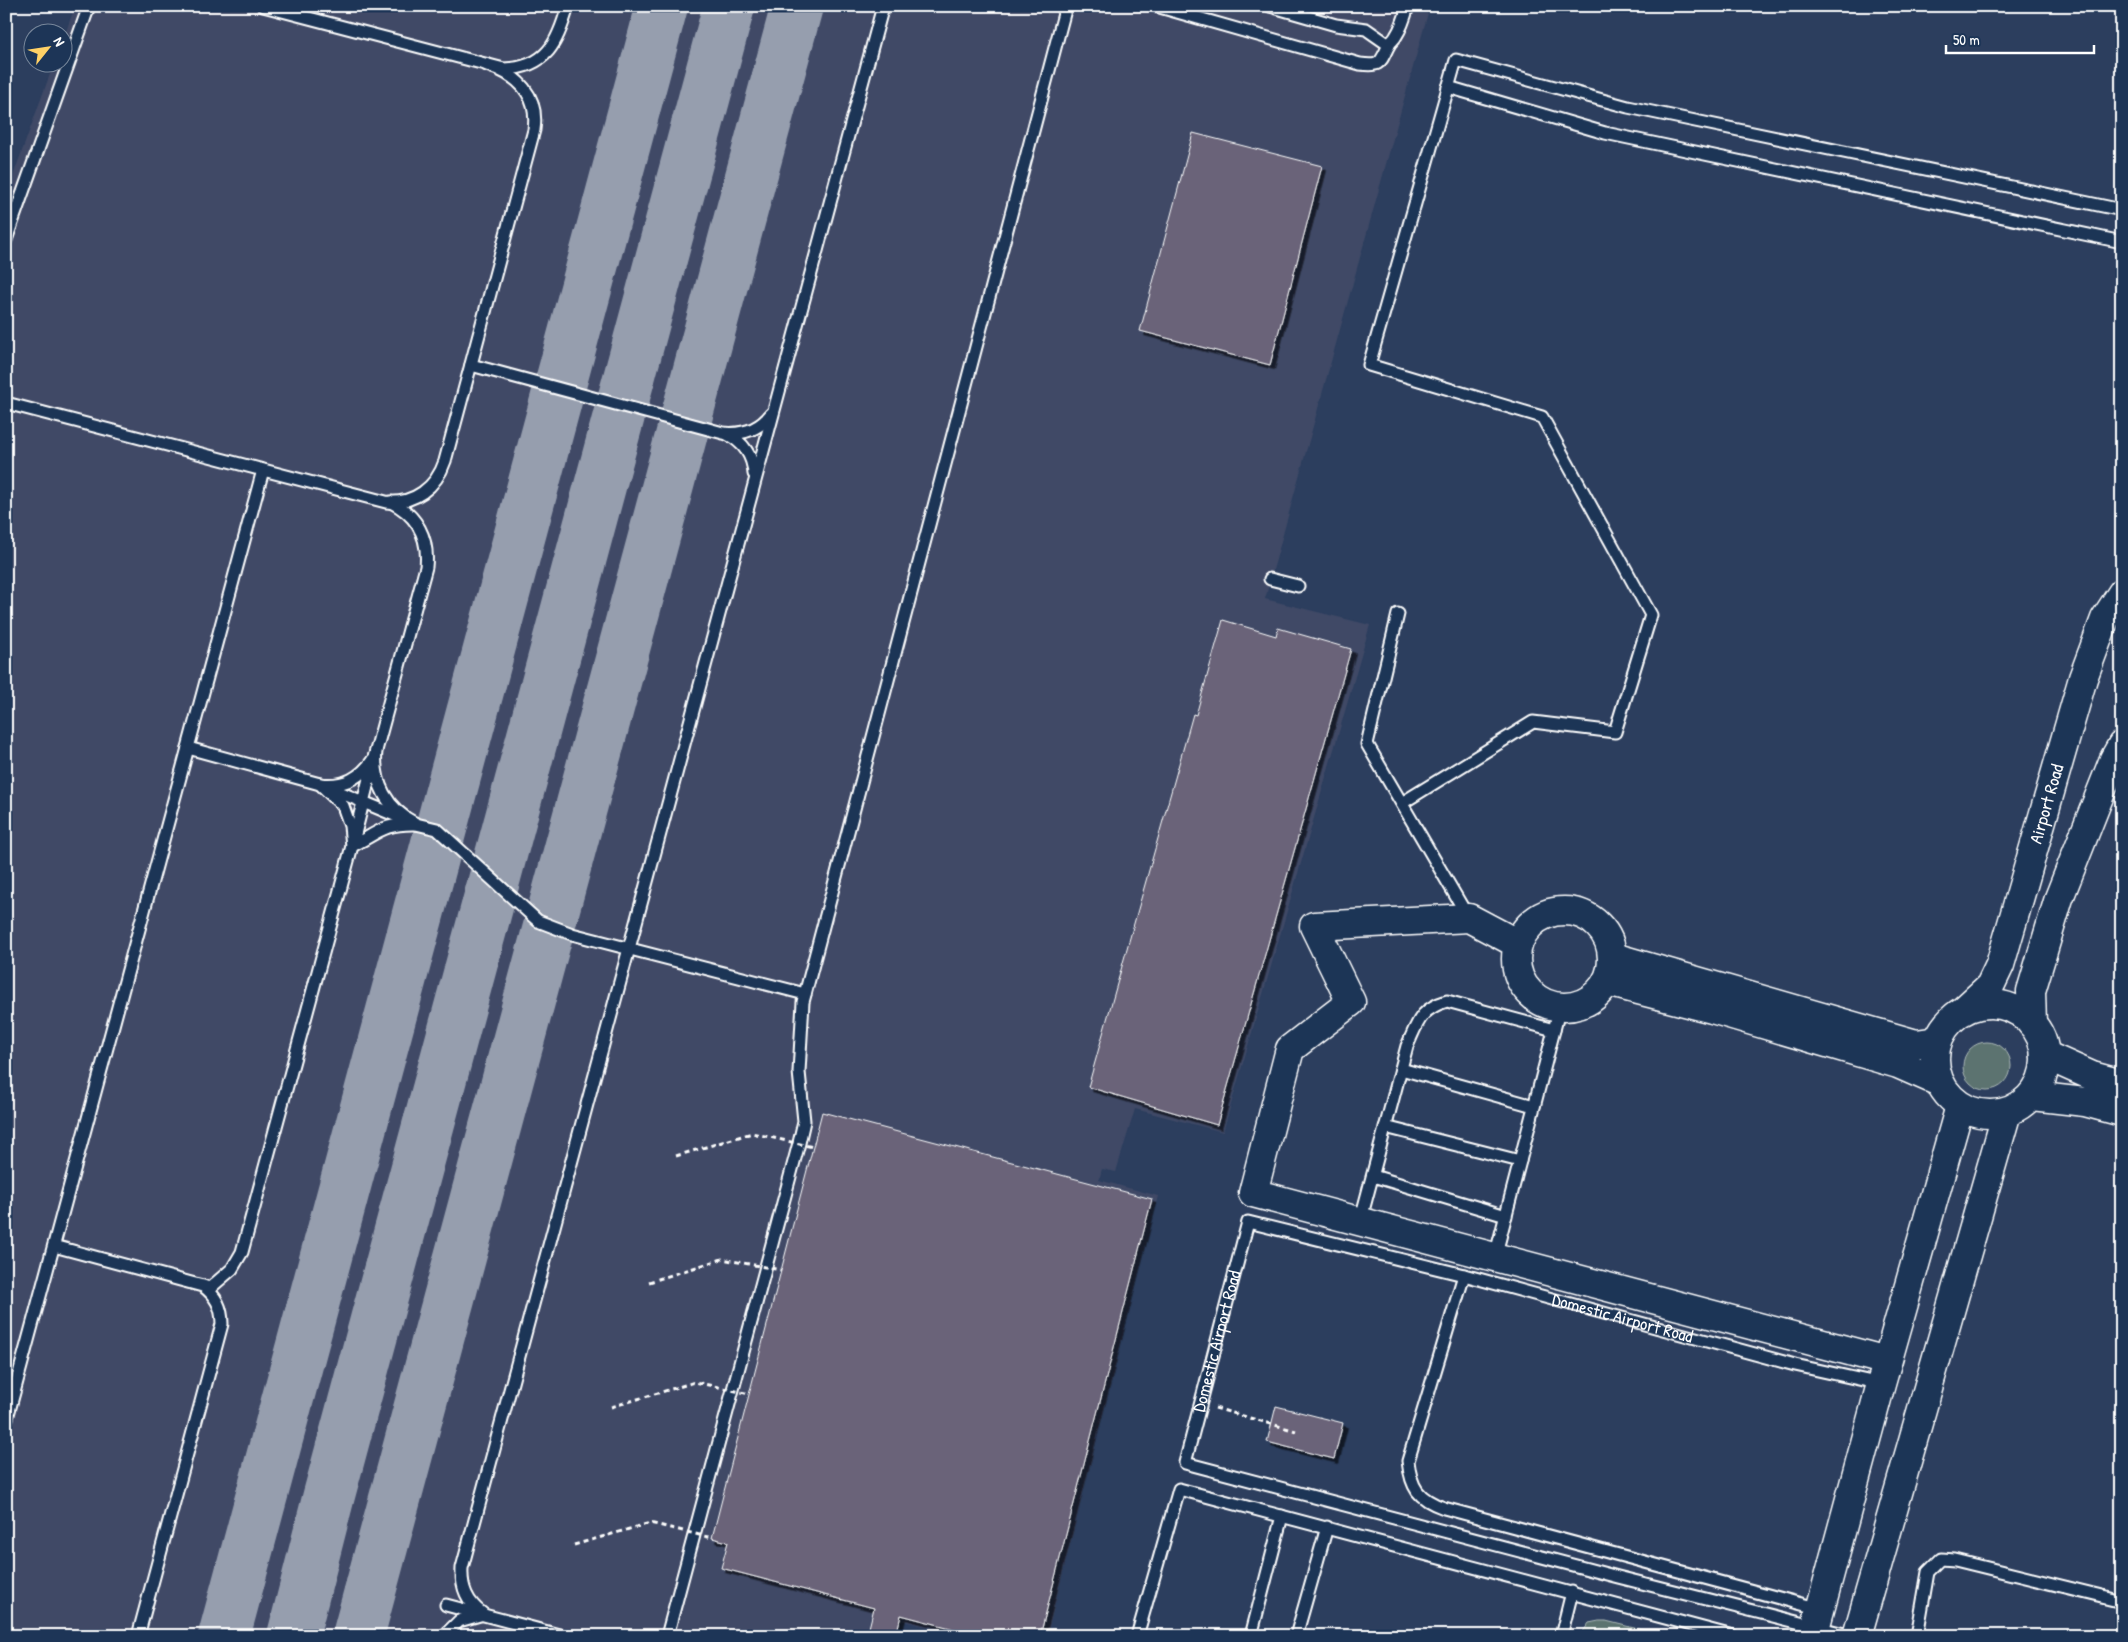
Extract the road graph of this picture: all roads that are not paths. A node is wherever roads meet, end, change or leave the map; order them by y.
1 (89, 6) edge
2 (264, 6) edge
3 (568, 6) edge
4 (883, 6) edge
5 (1066, 6) edge
6 (1156, 6) edge
7 (1270, 6) edge
8 (1408, 6) edge
9 (1388, 45) junction
10 (487, 65) junction
11 (1448, 87) junction
12 (2122, 210) edge
13 (6, 240) edge
14 (2122, 242) edge
15 (471, 365) junction
16 (6, 403) edge
17 (774, 408) junction
18 (726, 433) junction
19 (262, 470) junction
20 (753, 487) junction
21 (390, 502) junction
22 (1270, 579) dead end
23 (1298, 586) dead end
24 (2122, 593) edge
25 (1398, 614) dead end
26 (2122, 745) edge
27 (188, 748) junction
28 (376, 751) junction
29 (320, 784) junction
30 (363, 802) junction
31 (1402, 803) junction
32 (416, 824) junction
33 (352, 846) junction
34 (1469, 918) junction
35 (1518, 944) junction
36 (629, 950) junction
37 (1610, 969) junction
38 (805, 994) junction
39 (1965, 1009) junction
40 (1557, 1018) junction
41 (2032, 1024) junction
42 (1937, 1041) junction
43 (2045, 1055) junction
44 (1401, 1069) junction
45 (1939, 1082) junction
46 (2122, 1084) edge
47 (2032, 1096) junction
48 (1534, 1106) junction
49 (1960, 1106) junction
50 (2007, 1112) junction
51 (2122, 1112) edge
52 (1385, 1128) junction
53 (1520, 1161) junction
54 (1373, 1176) junction
55 (1506, 1216) junction
56 (1360, 1222) junction
57 (54, 1246) junction
58 (1495, 1258) junction
59 (1464, 1275) junction
60 (203, 1286) junction
61 (1884, 1373) junction
62 (6, 1422) edge
63 (1282, 1516) junction
64 (1327, 1527) junction
65 (1572, 1592) junction
66 (2122, 1601) edge
67 (446, 1604) dead end
68 (485, 1615) junction
69 (1816, 1623) edge
70 (138, 1636) edge
71 (444, 1636) edge
72 (563, 1636) edge
73 (667, 1636) edge
74 (1137, 1636) edge
75 (1251, 1636) edge
76 (1296, 1636) edge
77 (1561, 1636) edge
78 (1733, 1636) edge
79 (1852, 1636) edge
80 (1857, 1636) edge
81 (1917, 1636) edge

1 - 13 lane
2 - 10 lane
3 - 10 lane
4 - 17 lane
5 - 38 lane
6 - 9 lane
7 - 9 lane
8 - 9 lane
10 - 15 lane
11 - 12 lane
11 - 14 lane
11 - 31 lane
15 - 18 lane
15 - 21 lane
16 - 19 lane
17 - 18 lane
17 - 20 lane
18 - 20 lane
19 - 21 lane
19 - 27 lane
20 - 36 lane
21 - 28 lane
22 - 23 lane
24 - 39 main road, Airport Road
25 - 31 lane
26 - 41 main road
27 - 29 lane
27 - 57 lane
28 - 29 lane
28 - 30 lane
28 - 32 lane
29 - 30 lane
29 - 33 lane
30 - 32 lane
30 - 33 lane
31 - 34 lane
32 - 33 lane
32 - 36 lane
33 - 60 lane
34 - 35 main road
34 - 56 main road
35 - 37 main road
35 - 40 main road
36 - 38 lane
36 - 68 lane
37 - 40 main road
37 - 42 main road
37 - 45 main road
38 - 73 lane
39 - 41 main road
39 - 42 main road
40 - 44 lane
40 - 48 lane
41 - 43 main road
42 - 45 main road
43 - 46 main road
43 - 47 main road
44 - 48 lane
44 - 52 lane
45 - 49 main road
47 - 50 main road
47 - 51 main road
48 - 53 lane
49 - 50 main road
49 - 61 main road
50 - 80 main road
52 - 53 lane
52 - 54 lane
53 - 55 lane
54 - 55 lane
54 - 56 lane
55 - 58 lane
56 - 58 main road
57 - 60 lane
57 - 62 lane
58 - 61 main road
59 - 61 lane, Domestic Airport Road
59 - 69 lane
59 - 69 lane, Domestic Airport Road
60 - 70 lane
61 - 69 main road
63 - 64 lane
63 - 74 lane
63 - 75 lane
64 - 65 lane
64 - 76 lane
65 - 77 lane
65 - 78 lane
66 - 81 lane
67 - 68 lane
68 - 71 lane
68 - 72 lane
69 - 79 lane, Domestic Airport Road

